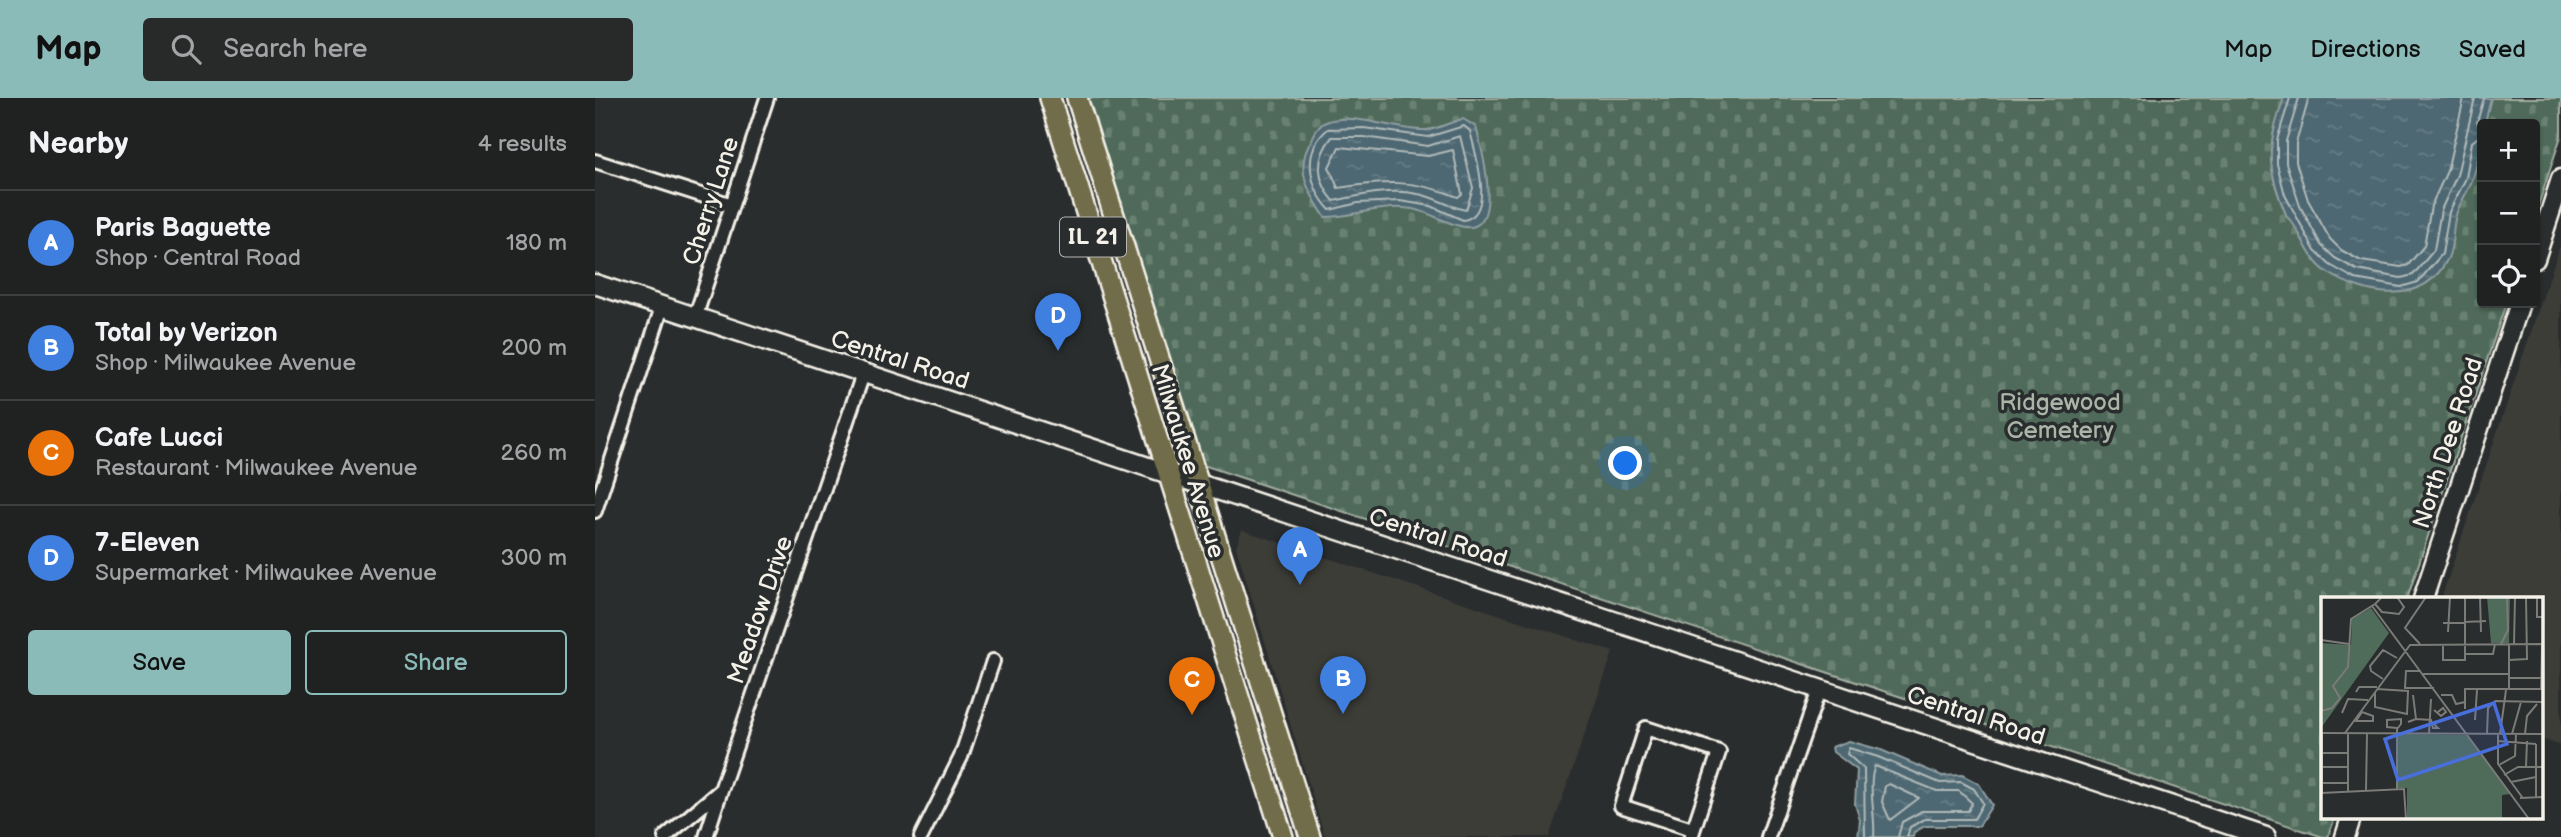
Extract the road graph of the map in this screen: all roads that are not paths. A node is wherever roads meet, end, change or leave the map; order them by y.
1 (767, 98) edge
2 (1050, 98) edge
3 (1077, 98) edge
4 (595, 161) edge
5 (2561, 179) edge
6 (732, 205) junction
7 (2540, 245) edge
8 (595, 285) edge
9 (661, 307) junction
10 (2518, 308) edge
11 (695, 318) junction
12 (863, 374) junction
13 (1167, 475) junction
14 (1199, 485) junction
15 (595, 511) edge
16 (2424, 597) edge
17 (993, 661) dead end
18 (1819, 690) junction
19 (1240, 704) junction
20 (721, 790) junction
21 (1301, 809) junction
22 (2350, 820) edge
23 (1691, 833) edge
24 (2247, 834) edge
25 (665, 837) edge
26 (706, 837) edge
27 (921, 837) edge
28 (1283, 837) edge
29 (1310, 837) edge
30 (1768, 837) edge
31 (2266, 837) edge
32 (2345, 837) edge

1 - 6 street, Cherry Lane
2 - 13 main road, Milwaukee Avenue / IL 21
3 - 14 main road, Milwaukee Avenue / IL 21
4 - 6 street
5 - 7 main road
6 - 11 street, Cherry Lane
8 - 9 main road, Central Road
9 - 11 main road, Central Road
9 - 15 street
10 - 16 main road, North Dee Road
11 - 12 main road, Central Road
12 - 13 main road, Central Road
12 - 20 street, Meadow Drive
13 - 14 main road, Central Road
13 - 19 main road, Milwaukee Avenue / IL 21
14 - 18 main road, Central Road
14 - 21 main road, Milwaukee Avenue / IL 21
17 - 27 street
18 - 24 main road, Central Road
18 - 30 street
19 - 21 main road
19 - 28 main road, Milwaukee Avenue / IL 21
20 - 25 street
20 - 26 street, Meadow Drive
21 - 29 main road, Milwaukee Avenue / IL 21
22 - 32 main road
23 - 23 street
24 - 31 main road, Central Road

